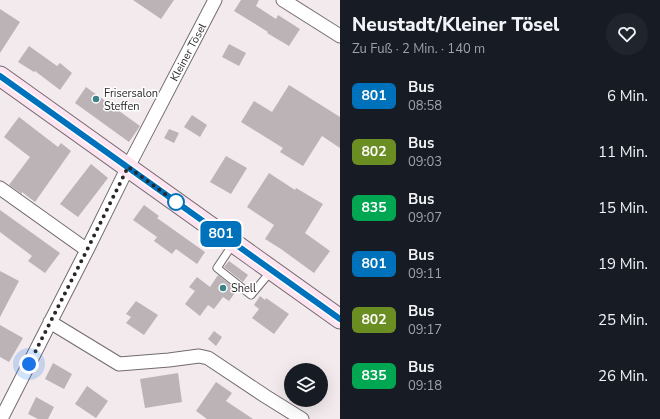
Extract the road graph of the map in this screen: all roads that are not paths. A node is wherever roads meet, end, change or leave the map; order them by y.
1 (215, 0) edge
2 (283, 0) edge
3 (340, 36) edge
4 (0, 76) edge
5 (128, 167) junction
6 (0, 188) edge
7 (234, 243) junction
8 (87, 250) junction
9 (272, 270) junction
10 (340, 319) edge
11 (50, 322) junction
12 (1, 419) edge
13 (302, 419) edge

1 - 5 street, Kleiner Tösel
2 - 3 street
4 - 5 street
5 - 7 street
5 - 8 street, Kleiner Tösel
6 - 8 street
7 - 9 street
7 - 9 lane
8 - 11 street, Kleiner Tösel
9 - 10 street
11 - 12 street, Kleiner Tösel
11 - 13 street

